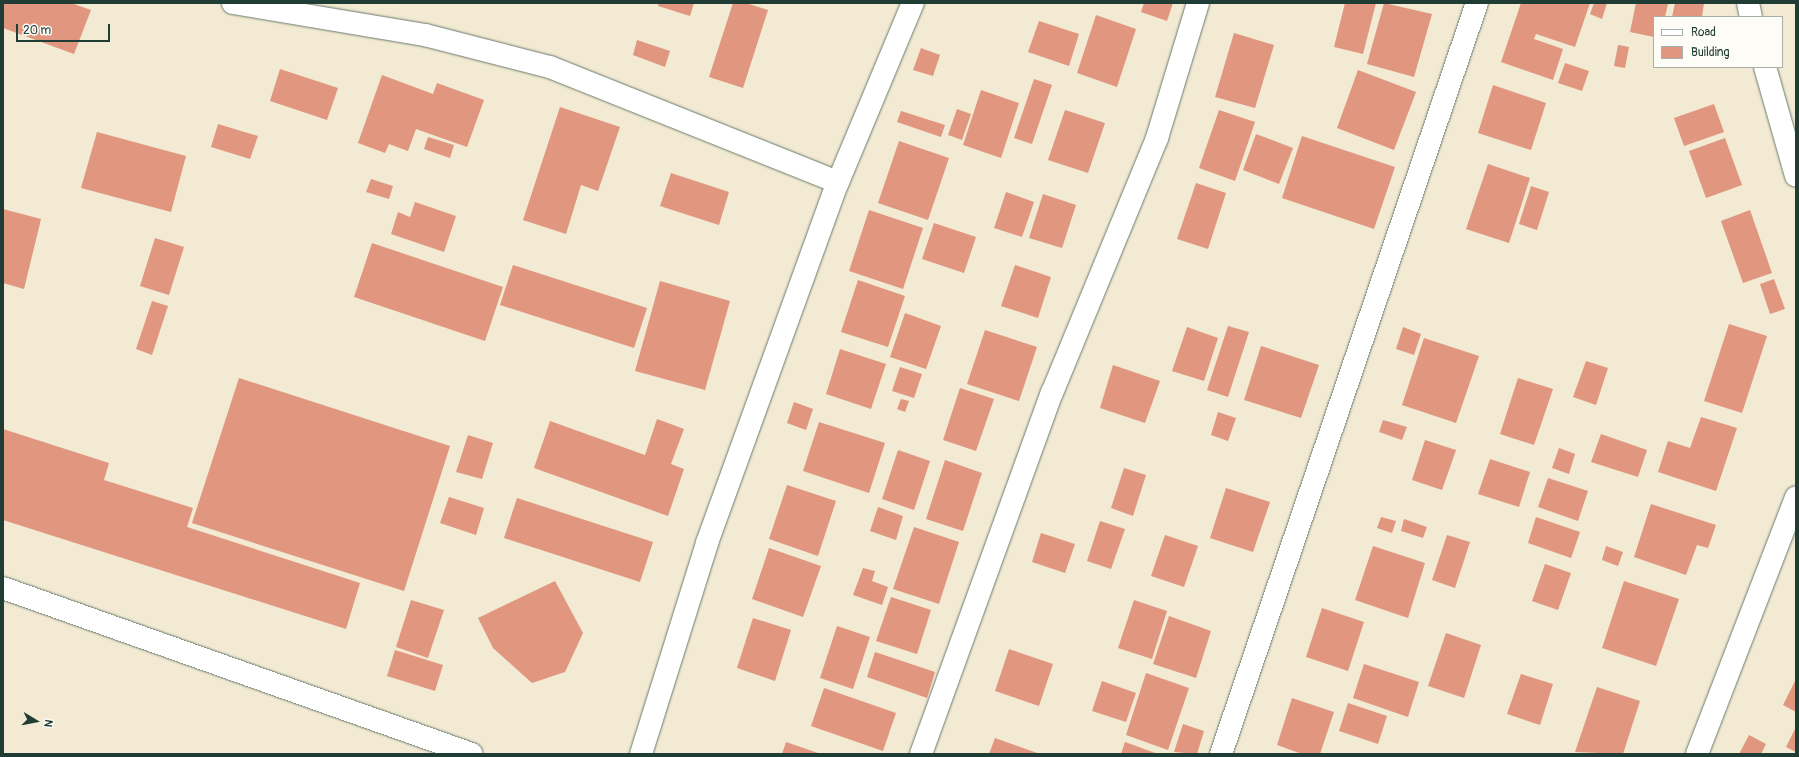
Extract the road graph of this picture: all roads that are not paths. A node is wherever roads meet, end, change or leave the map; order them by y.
1 (233, 3) edge
2 (913, 3) edge
3 (1198, 3) edge
4 (1477, 3) edge
5 (1748, 3) edge
6 (1751, 16) edge
7 (1765, 68) edge
8 (1796, 176) edge
9 (838, 182) junction
10 (1794, 510) edge
11 (3, 588) edge
12 (471, 754) edge
13 (641, 754) edge
14 (921, 754) edge
15 (1221, 754) edge
16 (1697, 754) edge

1 - 9 street
2 - 9 street
3 - 14 street
4 - 15 street
5 - 6 street
7 - 8 street
9 - 13 street
10 - 16 street
11 - 12 street

